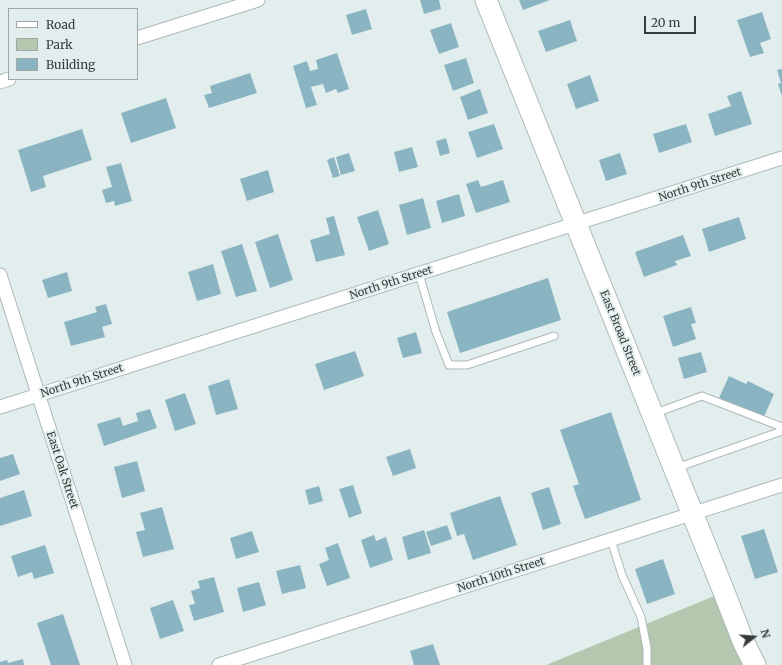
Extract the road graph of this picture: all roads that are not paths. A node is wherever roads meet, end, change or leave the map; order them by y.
1 (258, 0) edge
2 (486, 0) edge
3 (138, 38) edge
4 (782, 158) edge
5 (576, 224) junction
6 (419, 274) junction
7 (0, 275) edge
8 (554, 336) dead end
9 (38, 395) junction
10 (0, 407) edge
11 (652, 414) junction
12 (782, 426) edge
13 (782, 431) edge
14 (674, 468) junction
15 (782, 485) edge
16 (692, 514) junction
17 (611, 540) junction
18 (125, 665) edge
19 (219, 665) edge
20 (647, 665) edge
21 (755, 665) edge

1 - 3 street
2 - 5 main road, East Broad Street
4 - 5 street, North 9th Street
5 - 6 street, North 9th Street
5 - 11 main road, East Broad Street
6 - 8 lane
6 - 9 street, North 9th Street
7 - 9 street, East Oak Street
9 - 10 street, North 9th Street
9 - 18 street, East Oak Street
11 - 12 lane
11 - 14 main road, East Broad Street
13 - 14 lane
14 - 16 main road, East Broad Street
15 - 16 street, North 10th Street
16 - 17 street, North 10th Street
16 - 21 main road, East Broad Street
17 - 19 street, North 10th Street
17 - 20 lane

